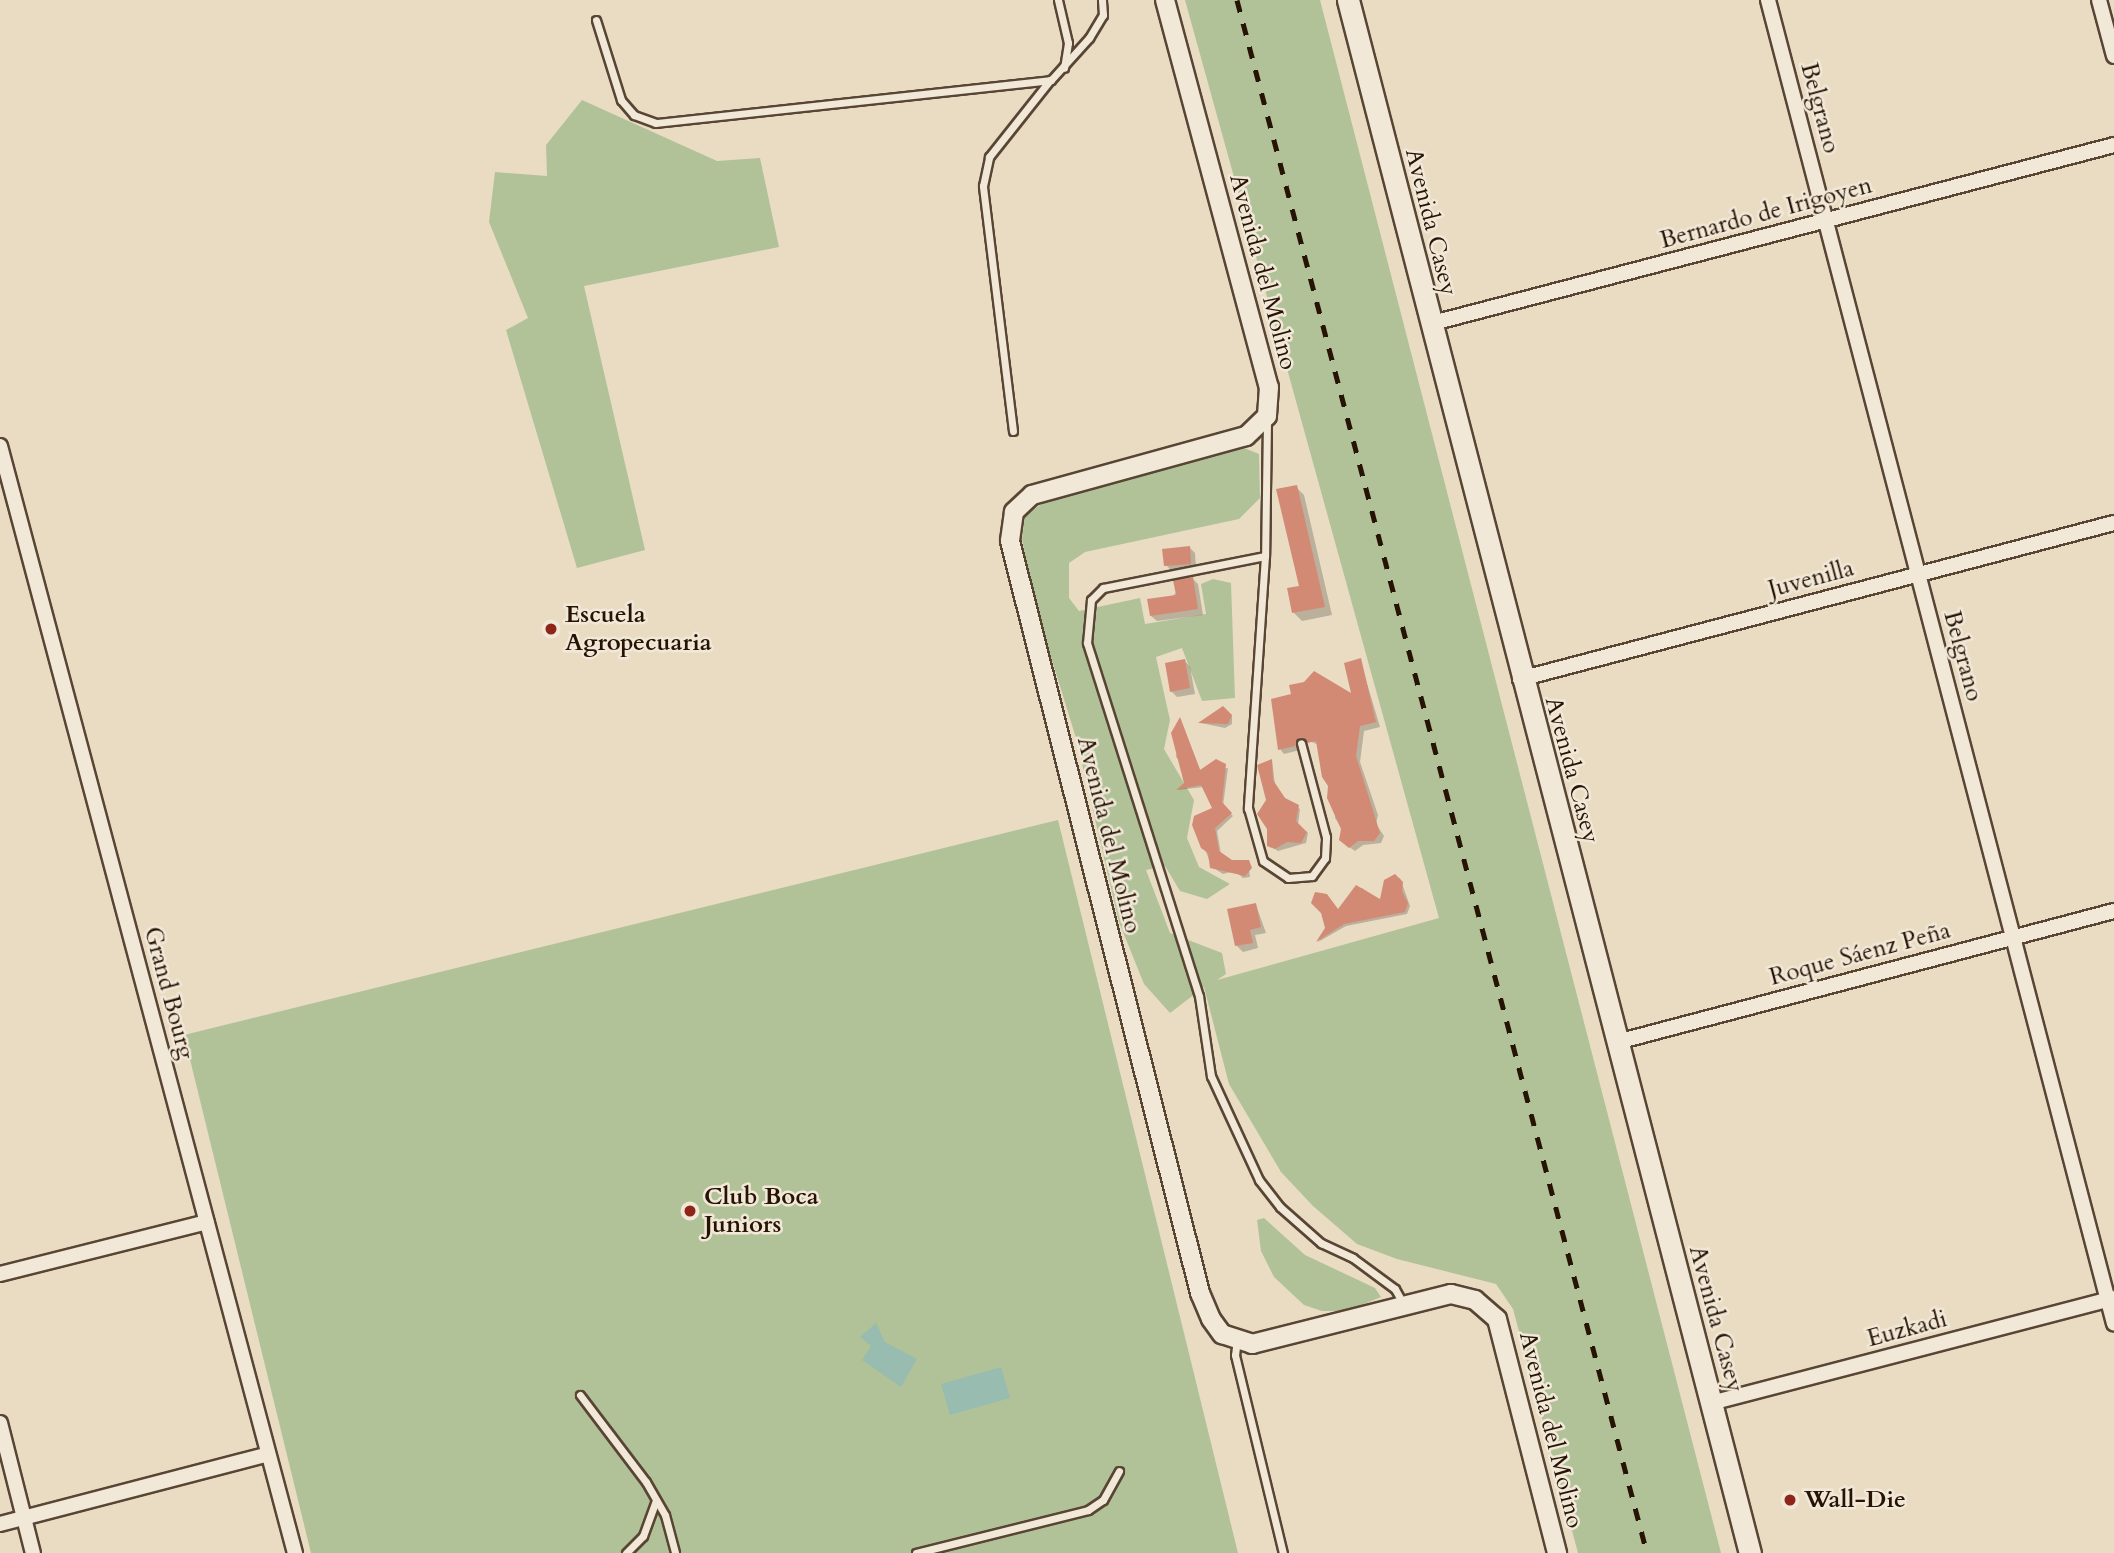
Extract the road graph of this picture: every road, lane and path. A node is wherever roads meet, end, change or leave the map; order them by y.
1 (1058, 0) edge
2 (1102, 0) edge
3 (1165, 0) edge
4 (1348, 0) edge
5 (1769, 0) edge
6 (2099, 0) edge
7 (596, 20) dead end
8 (2114, 56) edge
9 (1064, 69) junction
10 (1051, 80) junction
11 (2114, 145) edge
12 (1826, 220) junction
13 (1429, 324) junction
14 (1267, 416) junction
15 (1013, 431) dead end
16 (0, 446) edge
17 (2114, 523) edge
18 (1265, 556) junction
19 (1919, 574) junction
20 (1520, 679) junction
21 (1301, 743) dead end
22 (2114, 911) edge
23 (2013, 937) junction
24 (1617, 1042) junction
25 (207, 1222) junction
26 (0, 1274) edge
27 (2111, 1299) edge
28 (1404, 1306) junction
29 (2114, 1324) edge
30 (1237, 1338) junction
31 (580, 1395) dead end
32 (1711, 1403) junction
33 (0, 1423) edge
34 (268, 1454) junction
35 (1119, 1471) dead end
36 (656, 1500) junction
37 (24, 1518) junction
38 (0, 1524) edge
39 (33, 1553) edge
40 (295, 1553) edge
41 (626, 1553) edge
42 (675, 1553) edge
43 (916, 1553) edge
44 (1283, 1553) edge
45 (1557, 1553) edge
46 (1750, 1553) edge

1 - 9 lane
2 - 9 lane
3 - 14 street, Avenida del Molino
4 - 13 main road, Avenida Casey
5 - 12 street, Belgrano
6 - 8 street
7 - 10 lane
9 - 10 lane
10 - 15 lane
11 - 12 street, Bernardo de Irigoyen
12 - 13 street, Bernardo de Irigoyen
12 - 19 street, Belgrano
13 - 20 main road, Avenida Casey
14 - 18 lane
14 - 30 street, Avenida del Molino
16 - 25 street, Grand Bourg
17 - 19 street, Juvenilla
18 - 21 lane
18 - 28 lane
19 - 20 street, Juvenilla
19 - 23 street, Belgrano
20 - 24 main road, Avenida Casey
22 - 23 street, Roque Sáenz Peña
23 - 24 street, Roque Sáenz Peña
23 - 27 street, Belgrano
24 - 32 main road, Avenida Casey
25 - 26 street
25 - 34 street, Grand Bourg
27 - 29 street, Belgrano
27 - 32 street, Euzkadi
28 - 30 street, Avenida del Molino
28 - 45 street, Avenida del Molino
30 - 44 lane
31 - 36 lane
32 - 46 main road, Avenida Casey
33 - 37 street
34 - 37 street
34 - 40 street, Grand Bourg
35 - 43 lane
36 - 41 lane
36 - 42 lane
37 - 38 street
37 - 39 street

